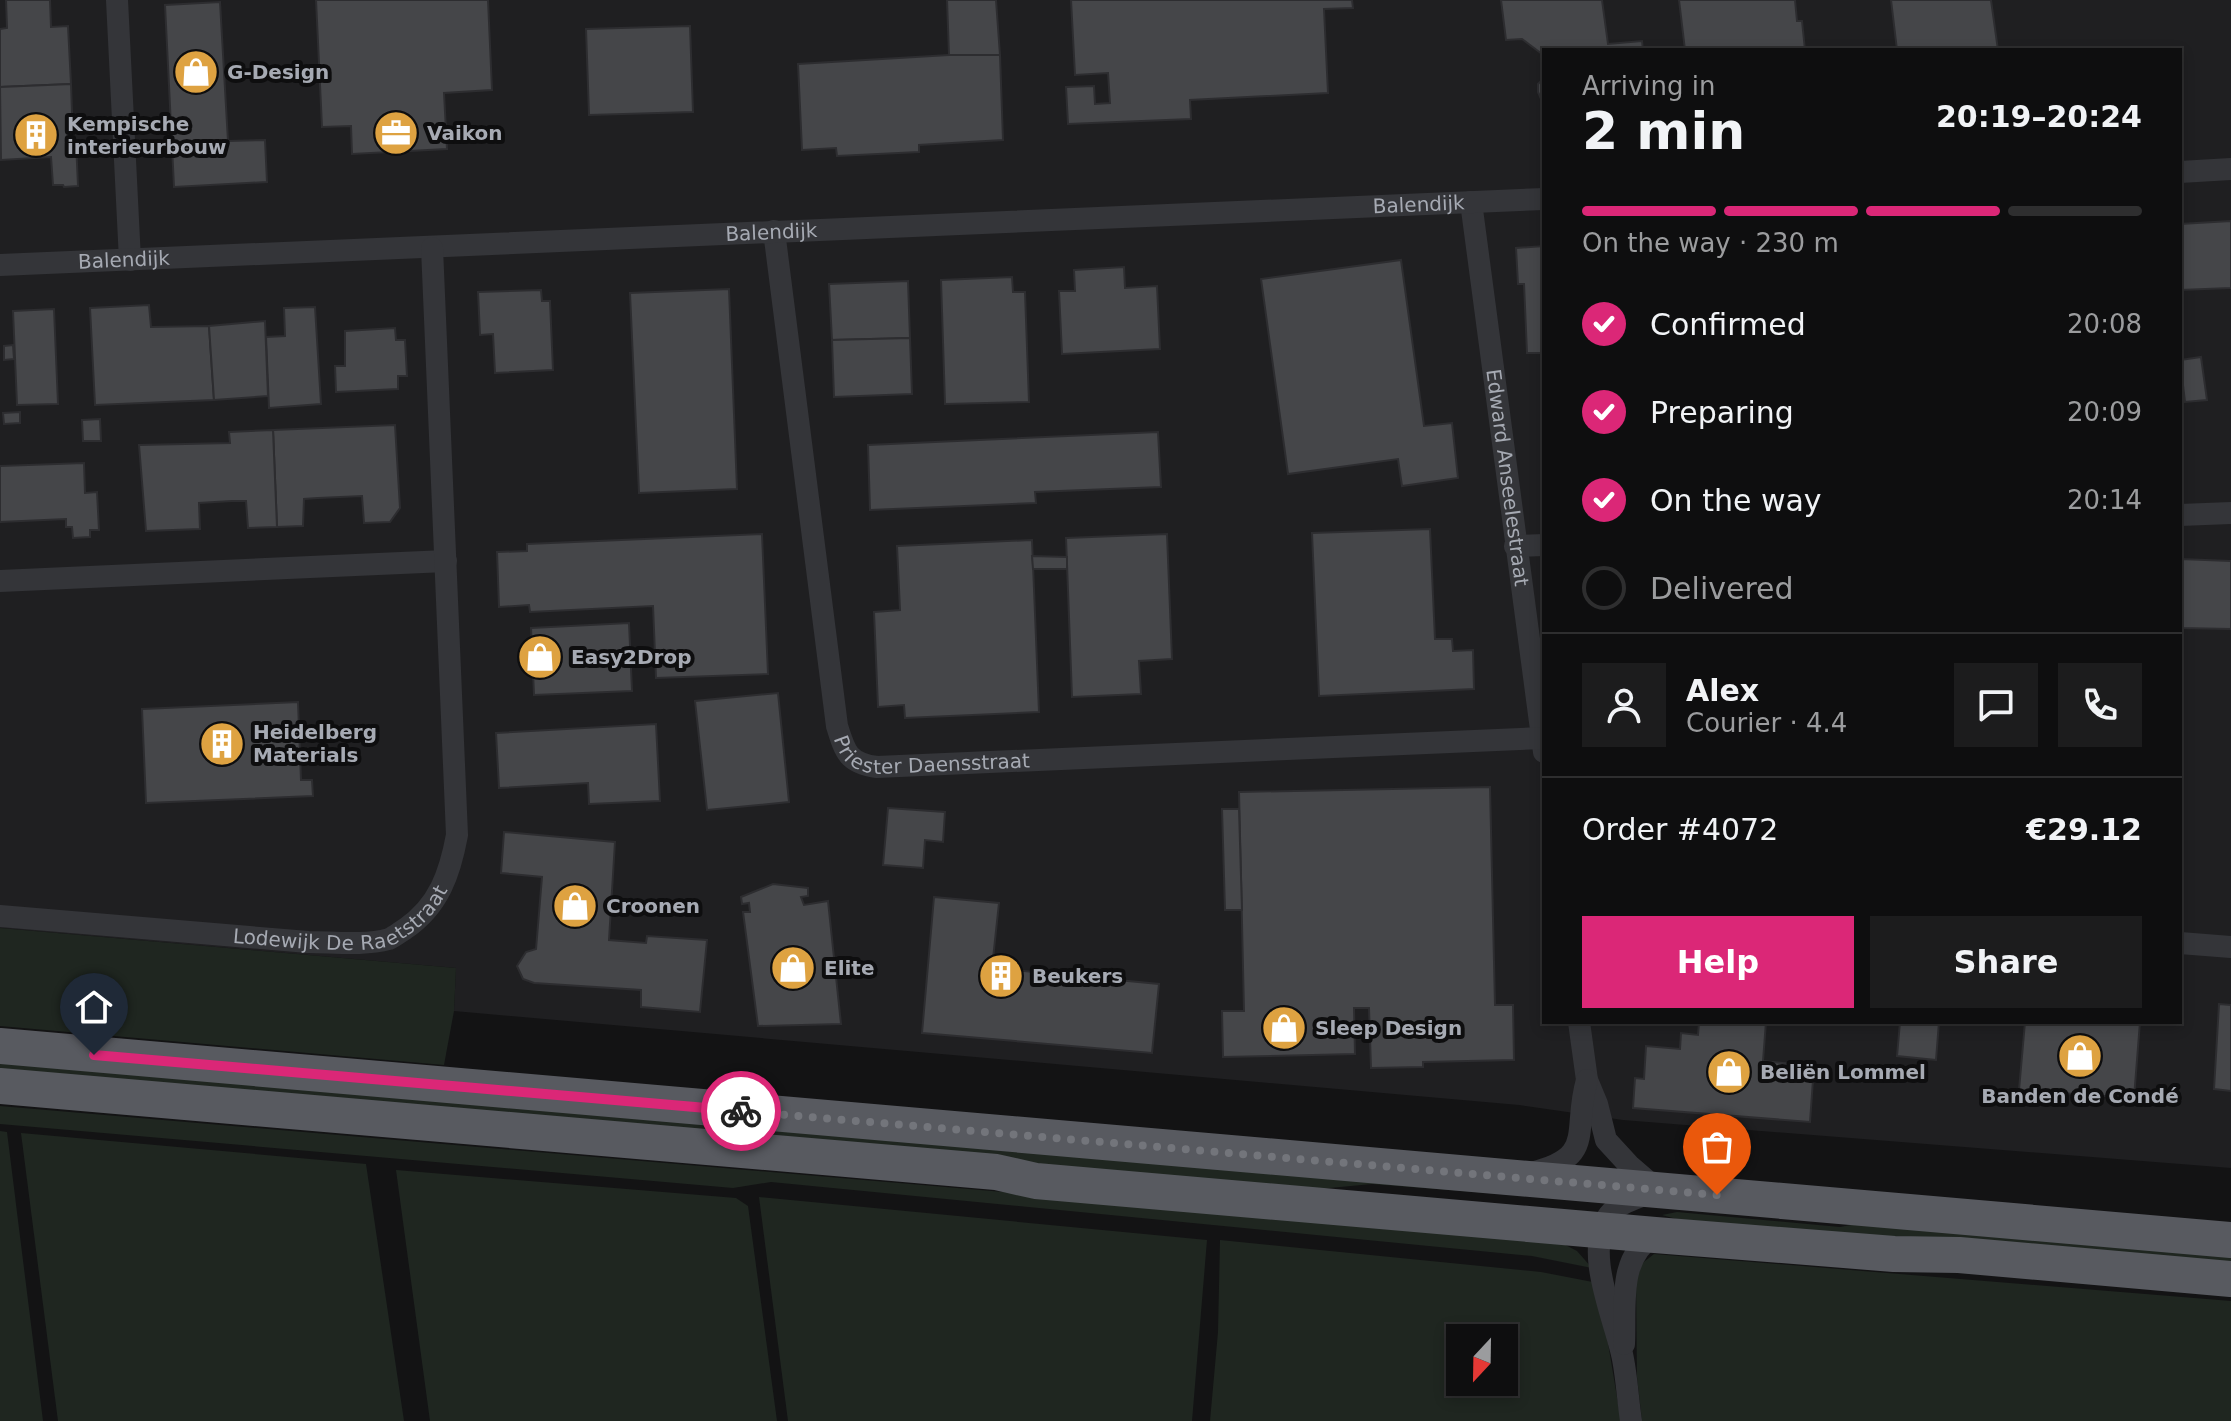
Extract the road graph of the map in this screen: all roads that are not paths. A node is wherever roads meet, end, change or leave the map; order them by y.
1 (117, 0) edge
2 (2231, 169) edge
3 (2182, 172) edge
4 (1542, 199) edge
5 (1471, 202) junction
6 (774, 231) junction
7 (432, 248) junction
8 (130, 260) junction
9 (0, 265) edge
10 (2231, 513) edge
11 (2182, 515) edge
12 (1542, 545) edge
13 (1515, 546) junction
14 (446, 561) junction
15 (0, 581) edge
16 (1542, 738) edge
17 (1542, 745) edge
18 (0, 916) edge
19 (2182, 943) edge
20 (2231, 947) edge
21 (1579, 1024) edge
22 (0, 1046) edge
23 (1587, 1080) junction
24 (0, 1086) edge
25 (1510, 1178) junction
26 (1658, 1190) junction
27 (1553, 1226) junction
28 (1600, 1230) junction
29 (1655, 1235) junction
30 (2231, 1240) edge
31 (1601, 1271) junction
32 (2231, 1279) edge
33 (1623, 1357) junction
34 (1631, 1421) edge

1 - 8 street
2 - 3 street
4 - 5 street, Balendijk
5 - 6 street, Balendijk
5 - 13 street, Edward Anseelestraat
6 - 7 street, Balendijk
6 - 17 street, Priester Daensstraat
7 - 8 street, Balendijk
7 - 14 street, Lodewijk De Raetstraat
8 - 9 street, Balendijk
10 - 11 street
12 - 13 street
13 - 16 street, Edward Anseelestraat
14 - 15 street
14 - 18 street, Lodewijk De Raetstraat
19 - 20 street
21 - 23 street
22 - 25 highway
23 - 25 street
23 - 26 street
24 - 27 highway
25 - 26 highway
26 - 28 street
26 - 30 highway
27 - 28 highway
27 - 31 street
28 - 29 highway
28 - 31 street
29 - 32 highway
29 - 33 street
31 - 33 street
33 - 34 street

